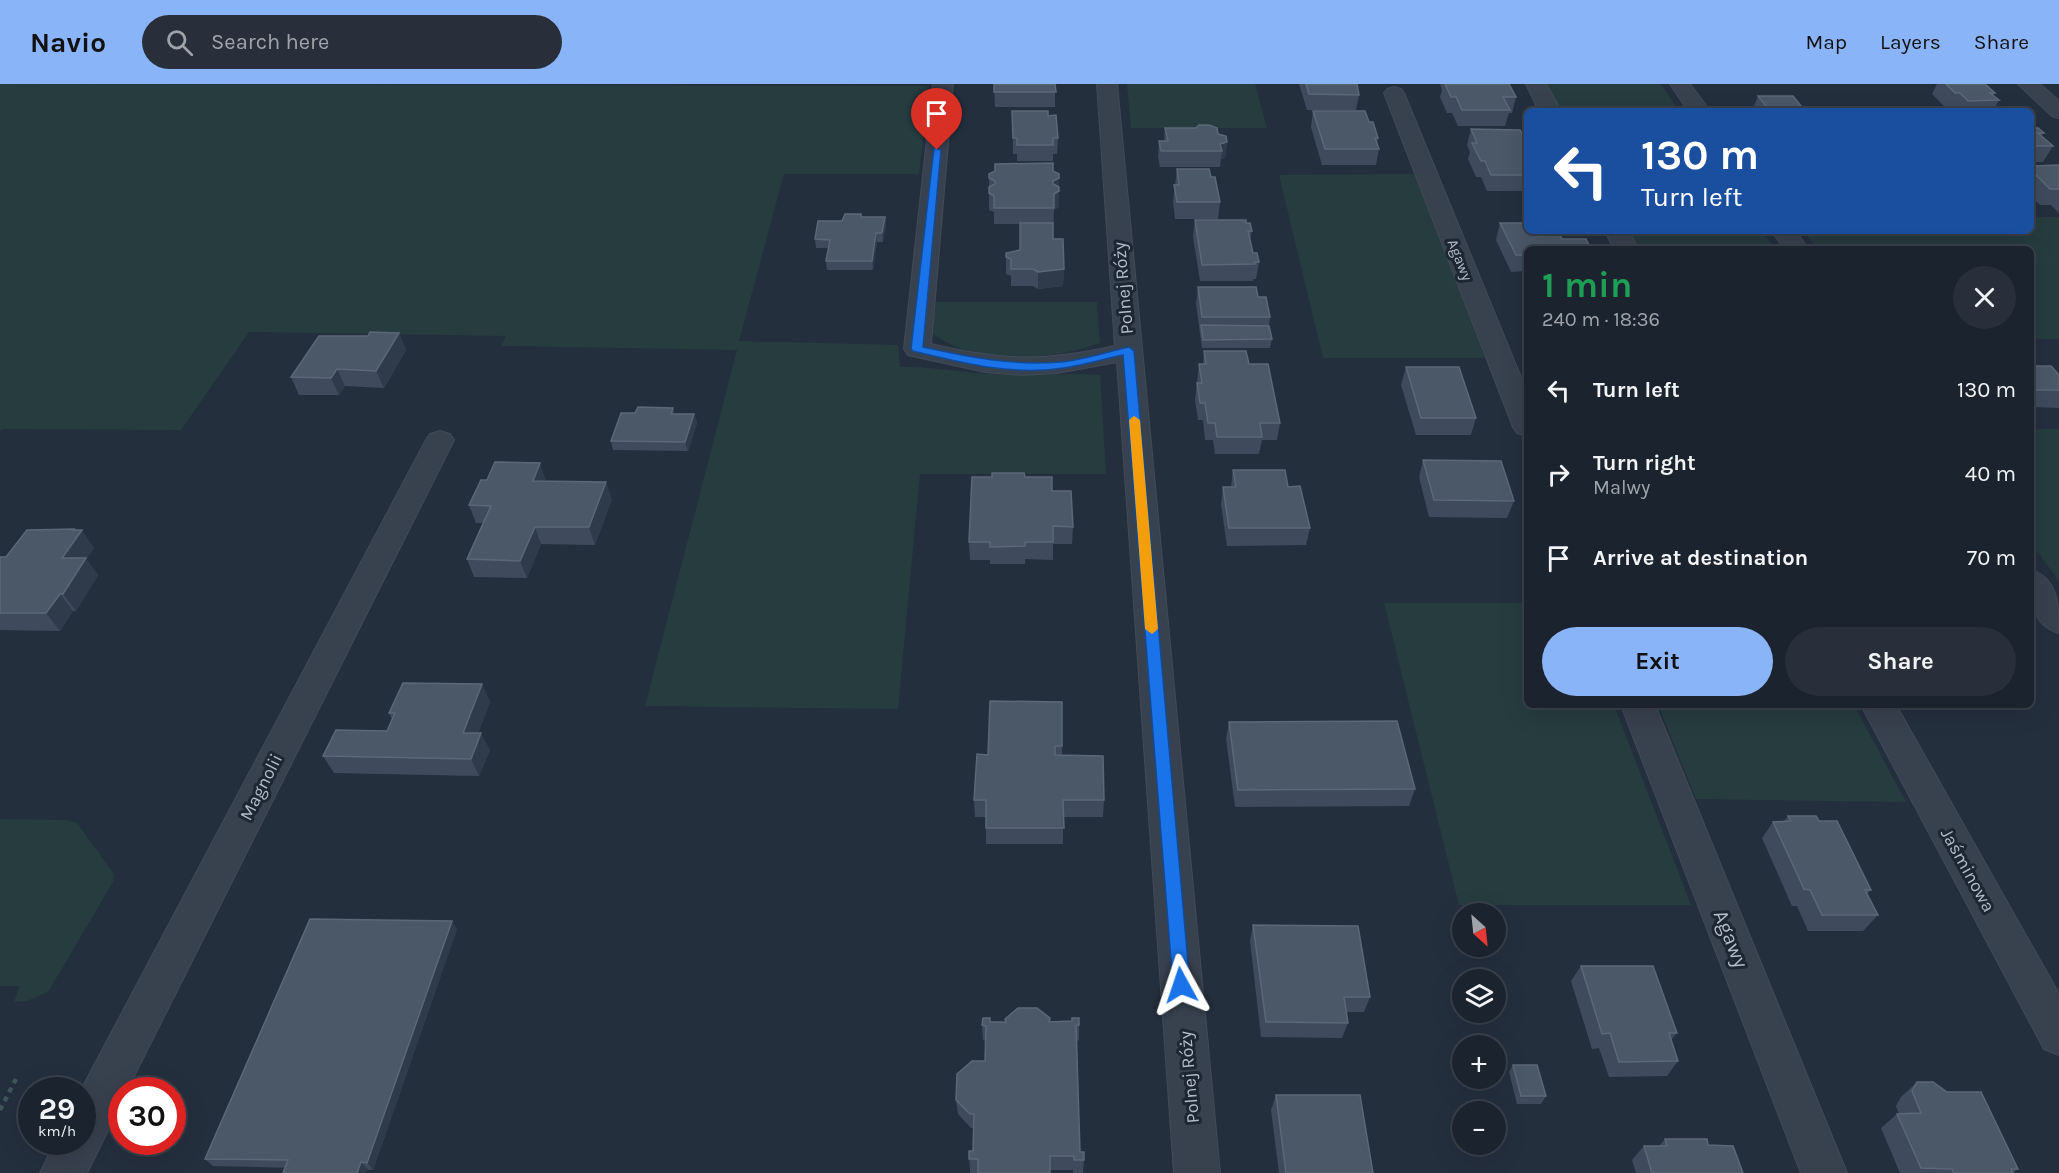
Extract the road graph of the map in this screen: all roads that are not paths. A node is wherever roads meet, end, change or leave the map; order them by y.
1 (943, 84) edge
2 (1107, 84) edge
3 (1536, 84) edge
4 (1680, 84) edge
5 (2028, 84) edge
6 (1394, 93) dead end
7 (1549, 108) edge
8 (1697, 108) edge
9 (2059, 112) edge
10 (1129, 351) junction
11 (1524, 419) edge
12 (440, 440) dead end
13 (2034, 585) edge
14 (2059, 621) edge
15 (1639, 708) edge
16 (1880, 708) edge
17 (2059, 1035) edge
18 (96, 1107) edge
19 (72, 1155) edge
20 (63, 1173) edge
21 (1197, 1173) edge
22 (1824, 1173) edge

1 - 10 street
2 - 10 street, Polnej Róży
3 - 7 street
4 - 8 street
5 - 9 street
6 - 11 street, Agawy
10 - 21 street, Polnej Róży
12 - 18 street, Magnolii
13 - 14 street
15 - 22 street, Agawy
16 - 17 street, Jaśminowa
19 - 20 street

